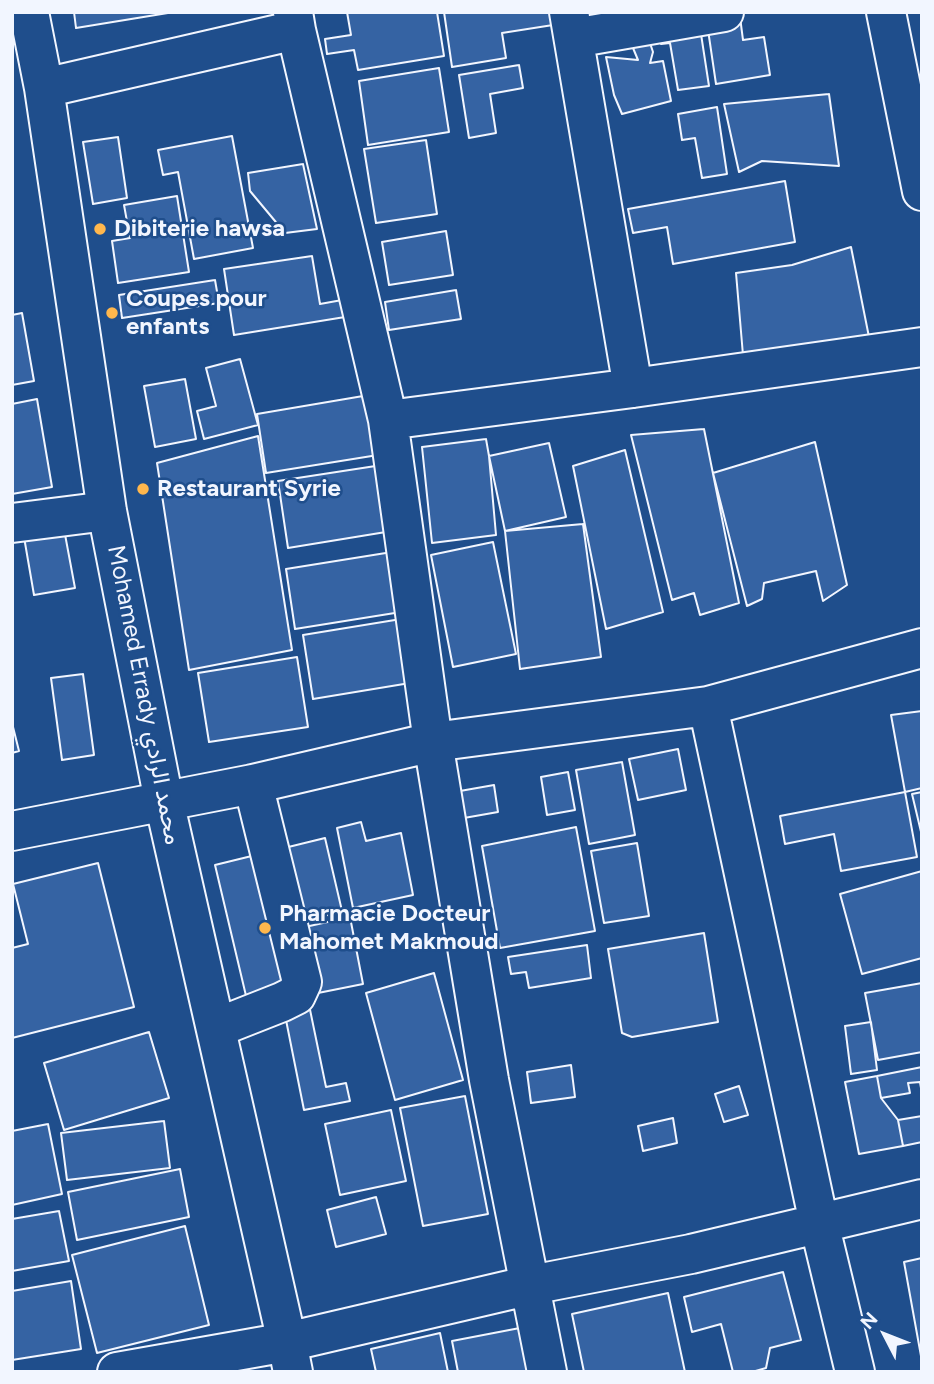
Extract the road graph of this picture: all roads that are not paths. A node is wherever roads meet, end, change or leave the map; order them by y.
1 (29, 12) edge
2 (724, 12) edge
3 (886, 12) edge
4 (295, 21) edge
5 (572, 25) edge
6 (44, 88) junction
7 (922, 191) edge
8 (922, 347) edge
9 (634, 388) junction
10 (388, 420) junction
11 (107, 511) junction
12 (12, 523) edge
13 (922, 648) edge
14 (708, 706) junction
15 (433, 742) junction
16 (253, 784) junction
17 (164, 801) junction
18 (12, 831) edge
19 (216, 1028) junction
20 (922, 1199) edge
21 (819, 1223) junction
22 (531, 1285) junction
23 (290, 1357) edge
24 (117, 1372) edge
25 (547, 1372) edge
26 (855, 1372) edge

1 - 6 street, Mohamed Errady محمد الرادي
2 - 5 street
3 - 7 street
4 - 6 street
4 - 10 street
5 - 9 street
6 - 11 street, Mohamed Errady محمد الرادي
8 - 9 street
9 - 10 street
10 - 15 street
11 - 12 street
11 - 17 street, Mohamed Errady محمد الرادي
13 - 14 street
14 - 15 street
14 - 21 street
15 - 16 street
15 - 22 street
16 - 17 street
16 - 19 street
17 - 18 street
17 - 19 street, Mohamed Errady محمد الرادي
19 - 23 street, Mohamed Errady محمد الرادي
20 - 21 street
21 - 22 street
21 - 26 street
22 - 23 street
22 - 25 street
23 - 24 street

